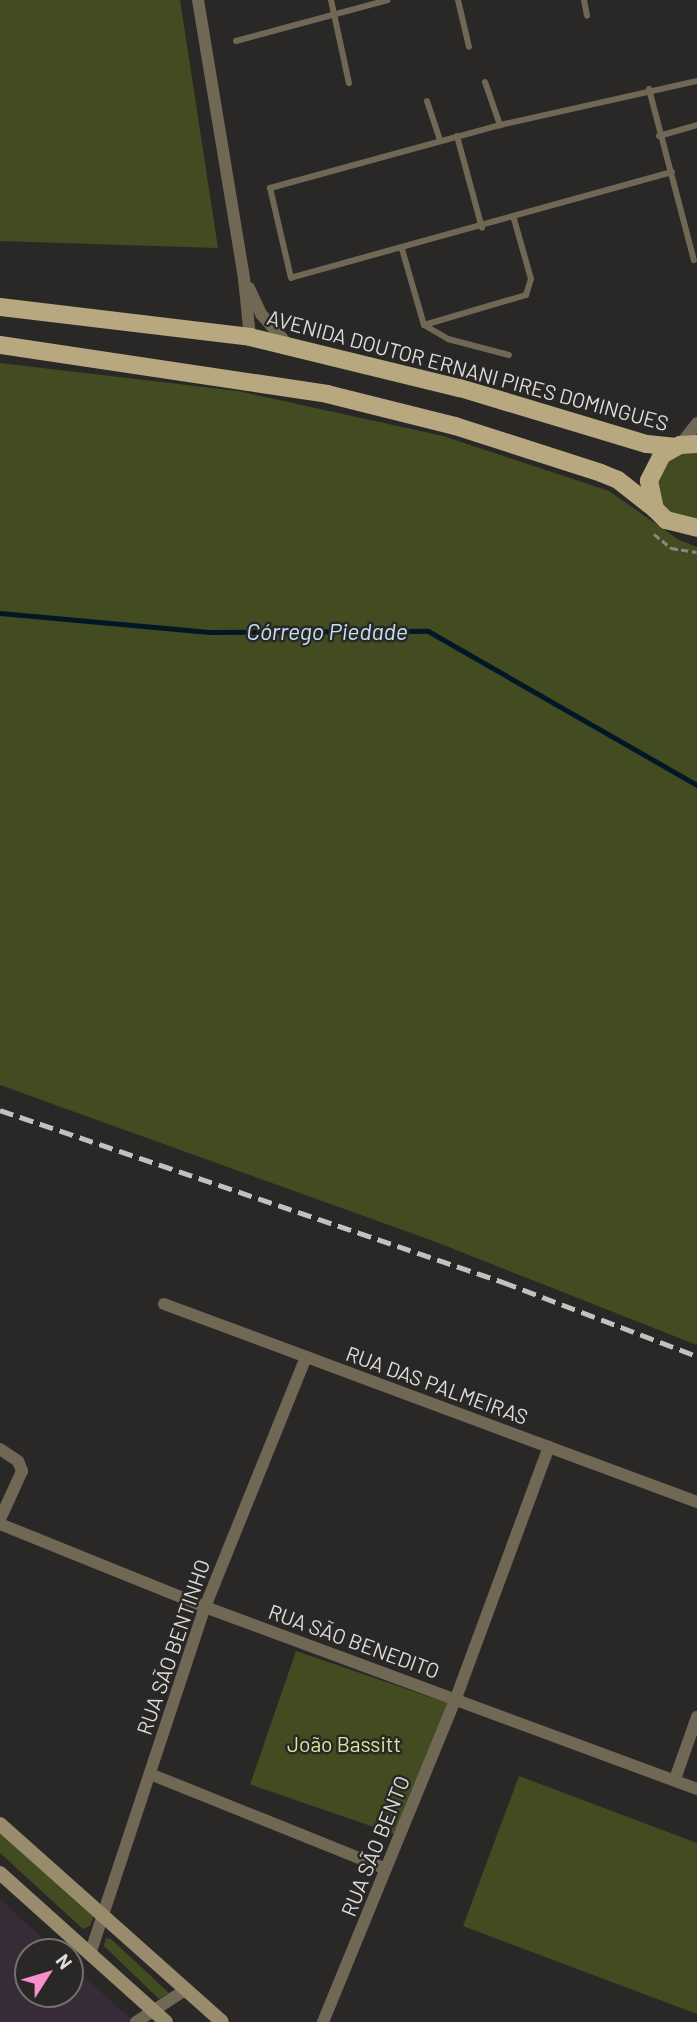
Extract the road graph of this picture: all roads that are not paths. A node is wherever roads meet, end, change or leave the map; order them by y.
1 (198, 0) edge
2 (331, 0) edge
3 (388, 0) edge
4 (458, 0) edge
5 (583, 0) edge
6 (334, 15) junction
7 (587, 16) dead end
8 (236, 41) dead end
9 (468, 47) dead end
10 (697, 81) edge
11 (485, 82) dead end
12 (349, 83) dead end
13 (649, 89) junction
14 (427, 101) dead end
15 (500, 125) junction
16 (697, 125) edge
17 (457, 136) junction
18 (659, 136) junction
19 (440, 140) junction
20 (672, 172) junction
21 (514, 219) junction
22 (482, 228) junction
23 (402, 249) junction
24 (695, 260) dead end
25 (244, 279) junction
26 (0, 307) edge
27 (424, 325) junction
28 (250, 337) junction
29 (0, 345) edge
30 (288, 346) junction
31 (509, 355) dead end
32 (697, 422) edge
33 (684, 445) edge
34 (655, 509) junction
35 (697, 529) edge
36 (164, 1304) dead end
37 (306, 1357) junction
38 (549, 1447) junction
39 (0, 1449) edge
40 (697, 1502) edge
41 (0, 1521) edge
42 (205, 1607) junction
43 (456, 1698) junction
44 (697, 1717) edge
45 (150, 1774) junction
46 (675, 1779) junction
47 (697, 1788) edge
48 (0, 1824) edge
49 (386, 1869) junction
50 (0, 1873) edge
51 (104, 1917) junction
52 (90, 1954) junction
53 (185, 1990) junction
54 (154, 2011) junction
55 (136, 2022) edge
56 (166, 2022) edge
57 (222, 2022) edge
58 (323, 2022) edge

1 - 25 street
2 - 6 lane
3 - 6 lane
4 - 9 lane
5 - 7 lane
6 - 8 lane
6 - 12 lane
10 - 13 lane
11 - 15 lane
13 - 15 lane
13 - 18 lane
14 - 19 lane
15 - 17 lane
16 - 18 lane
17 - 19 lane
17 - 22 lane
18 - 20 lane
19 - 23 lane
20 - 21 lane
20 - 24 lane
21 - 22 lane
21 - 27 lane
22 - 23 lane
23 - 27 lane
25 - 28 street
25 - 30 street
26 - 28 main road, AVENIDA DOUTOR ERNANI PIRES DOMINGUES
27 - 31 lane
28 - 30 main road, AVENIDA DOUTOR ERNANI PIRES DOMINGUES
29 - 34 main road
30 - 33 main road, AVENIDA DOUTOR ERNANI PIRES DOMINGUES
32 - 33 street
33 - 34 main road
34 - 35 main road
36 - 37 street, RUA DAS PALMEIRAS
37 - 38 street, RUA DAS PALMEIRAS
37 - 42 street, RUA SÃO BENTINHO
38 - 40 street, RUA DAS PALMEIRAS
38 - 43 street, RUA SÃO BENTO
39 - 41 street
41 - 42 street, RUA SÃO BENEDITO
42 - 43 street, RUA SÃO BENEDITO
42 - 45 street, RUA SÃO BENTINHO
43 - 46 street, RUA SÃO BENEDITO
43 - 49 street, RUA SÃO BENTO
44 - 46 street
45 - 49 street
45 - 51 street, RUA SÃO BENTINHO
46 - 47 street, RUA SÃO BENEDITO
48 - 51 main road
49 - 58 street, RUA SÃO BENTO
50 - 52 main road
51 - 52 street, RUA SÃO BENTINHO
51 - 53 main road
52 - 54 main road
53 - 54 street
53 - 57 main road
54 - 55 street
54 - 56 main road

